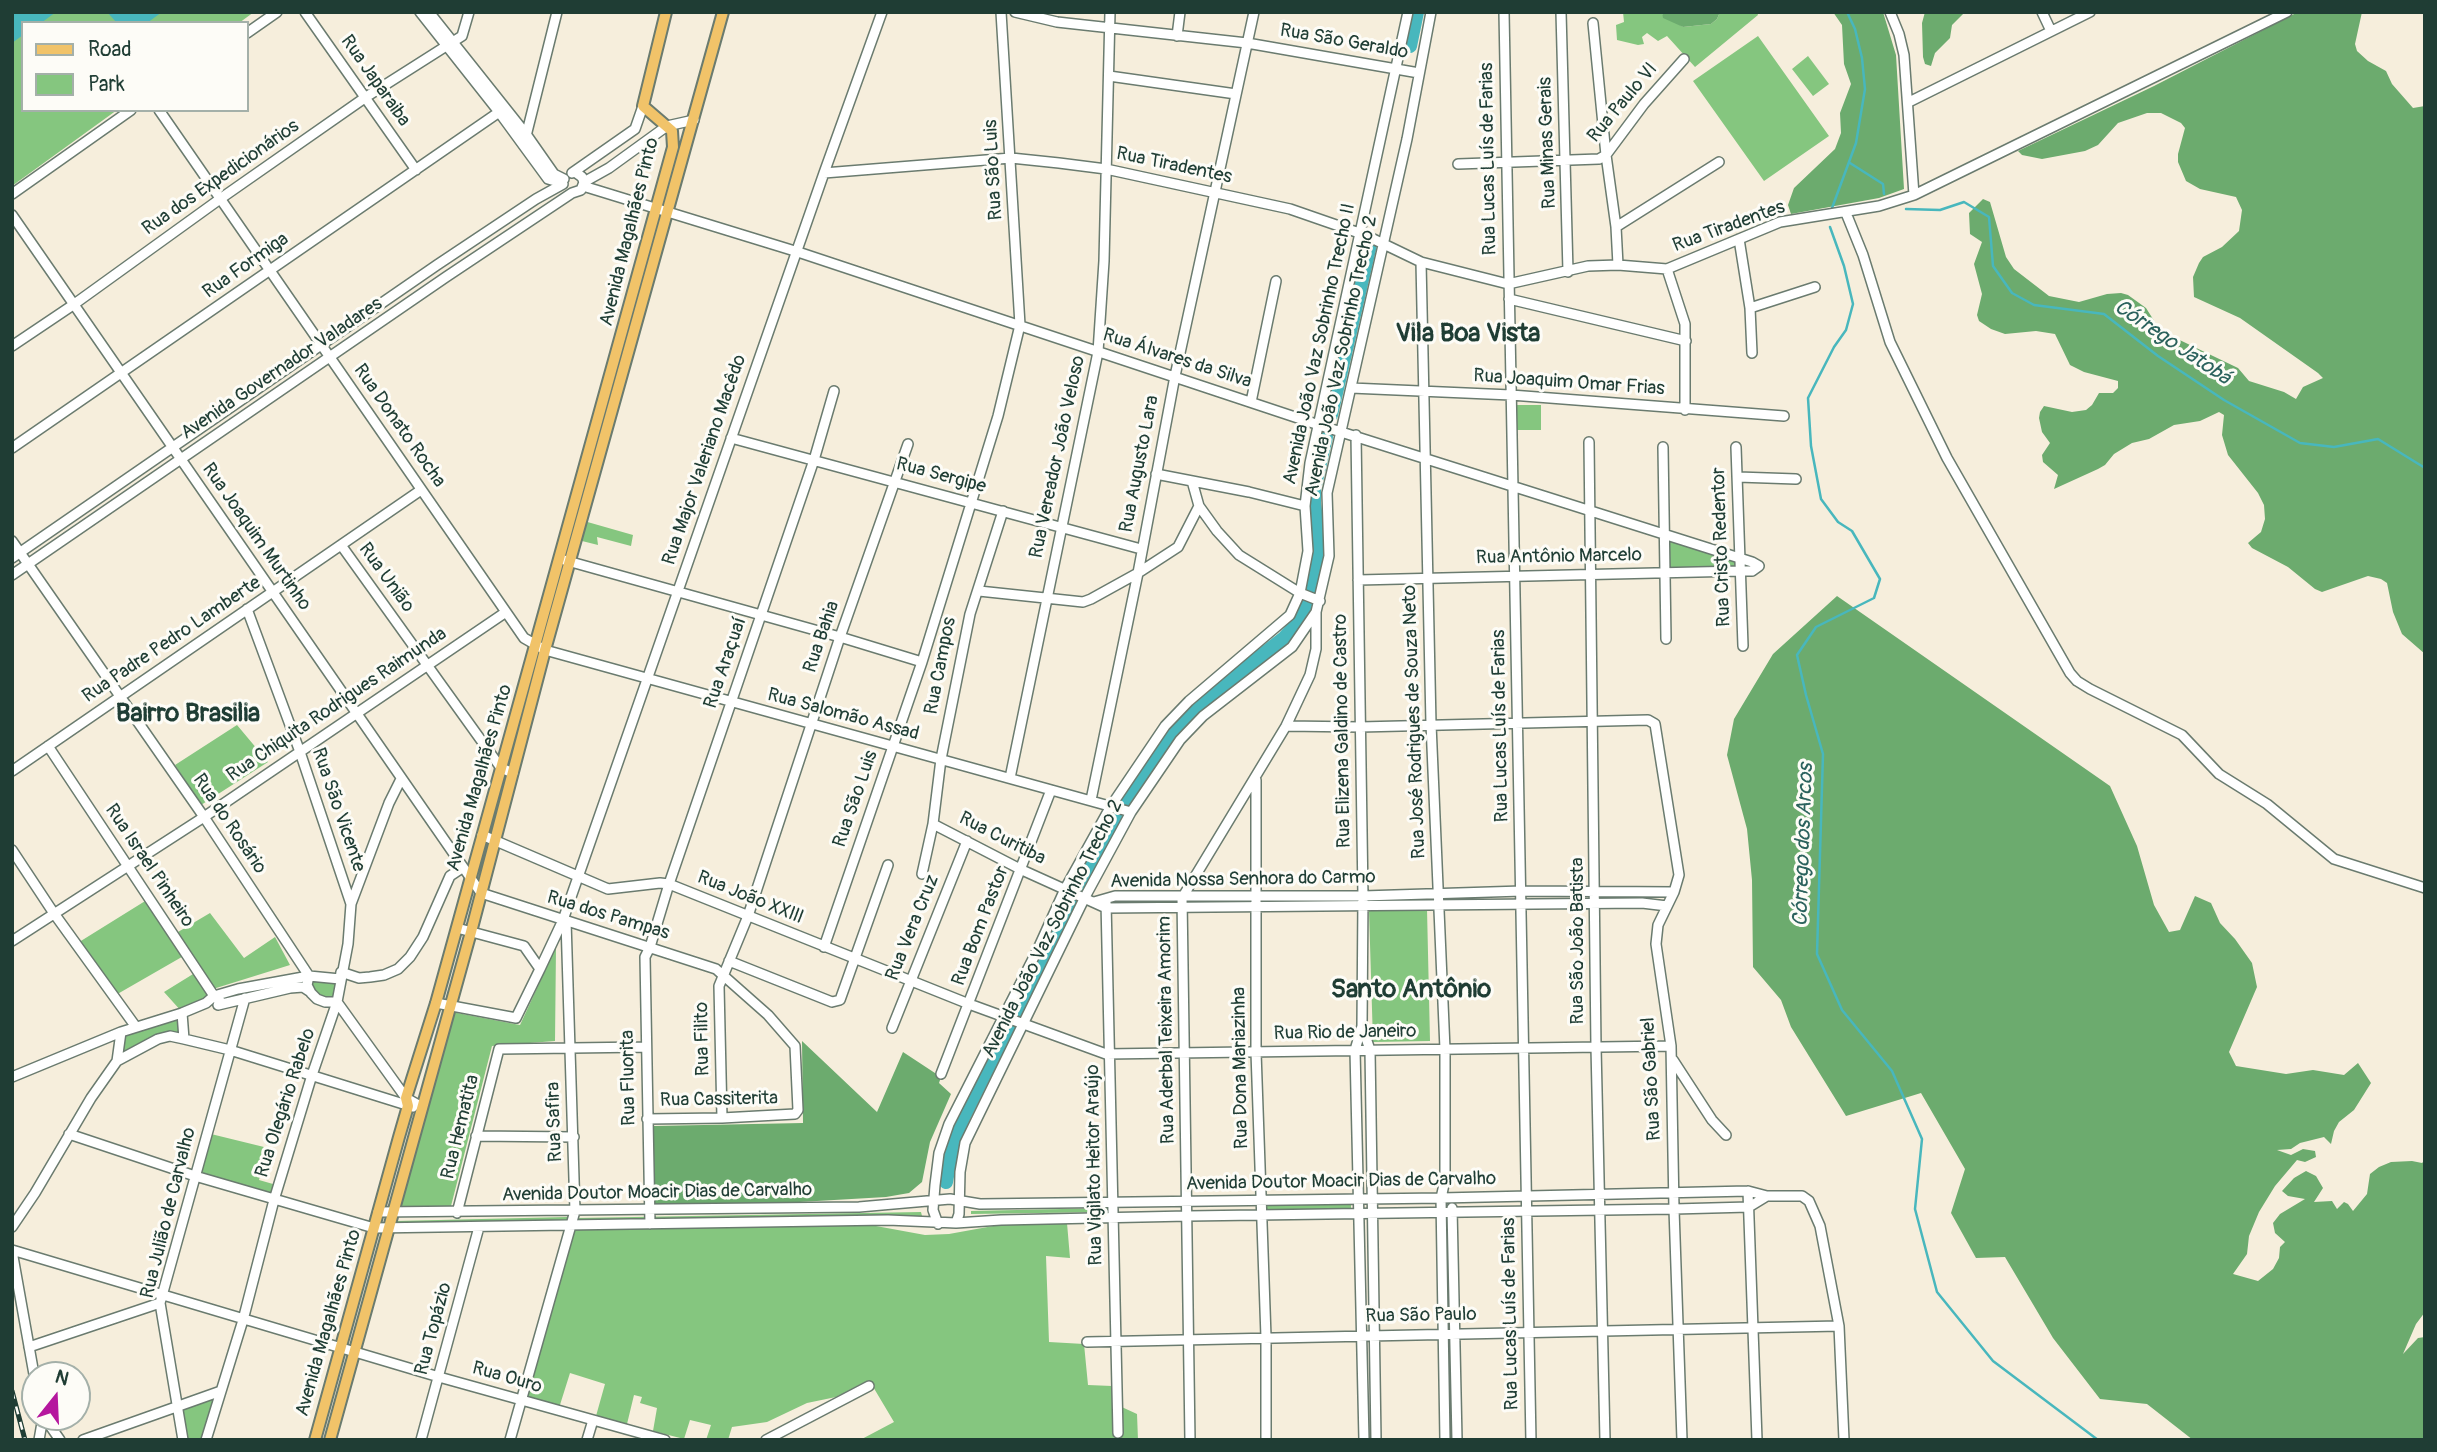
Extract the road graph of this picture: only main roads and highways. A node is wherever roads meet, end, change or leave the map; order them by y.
1 (666, 12) edge
2 (723, 12) edge
3 (621, 357) junction
4 (540, 648) junction
5 (468, 867) junction
6 (487, 871) junction
7 (354, 1300) junction
8 (368, 1304) junction
9 (315, 1440) edge
10 (330, 1440) edge

1 - 3 main road, Avenida Magalhães Pinto
2 - 3 main road, Avenida Magalhães Pinto
3 - 4 main road, Avenida Magalhães Pinto
4 - 5 main road, Avenida Magalhães Pinto
4 - 6 main road, Avenida Magalhães Pinto
5 - 6 main road
5 - 7 main road, Avenida Magalhães Pinto
6 - 8 main road, Avenida Magalhães Pinto
7 - 8 main road
7 - 9 main road, Avenida Magalhães Pinto
8 - 10 main road, Avenida Magalhães Pinto

